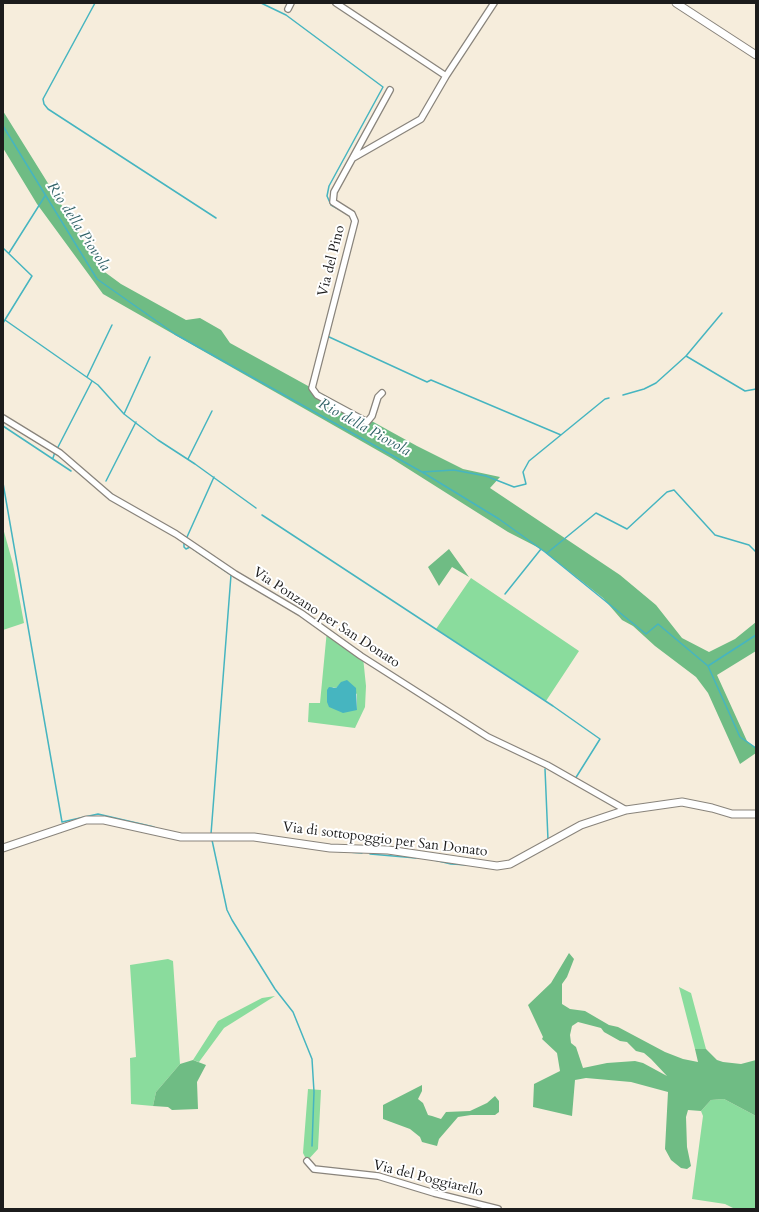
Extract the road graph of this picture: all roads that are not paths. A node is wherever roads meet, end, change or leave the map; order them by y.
1 (291, 3) edge
2 (336, 3) edge
3 (494, 3) edge
4 (676, 3) edge
5 (288, 10) dead end
6 (756, 55) edge
7 (446, 76) junction
8 (390, 90) dead end
9 (351, 160) junction
10 (382, 393) dead end
11 (3, 418) edge
12 (626, 810) junction
13 (756, 814) edge
14 (3, 848) edge
15 (307, 1161) dead end
16 (498, 1209) edge

1 - 5 street
2 - 7 street
3 - 7 street
4 - 6 street
7 - 9 street
8 - 9 street, Via del Pino
9 - 10 street, Via del Pino
11 - 12 street, Via Ponzano per San Donato
12 - 13 street, Via di sottopoggio per San Donato
12 - 14 street, Via di sottopoggio per San Donato
15 - 16 street, Via del Poggiarello

